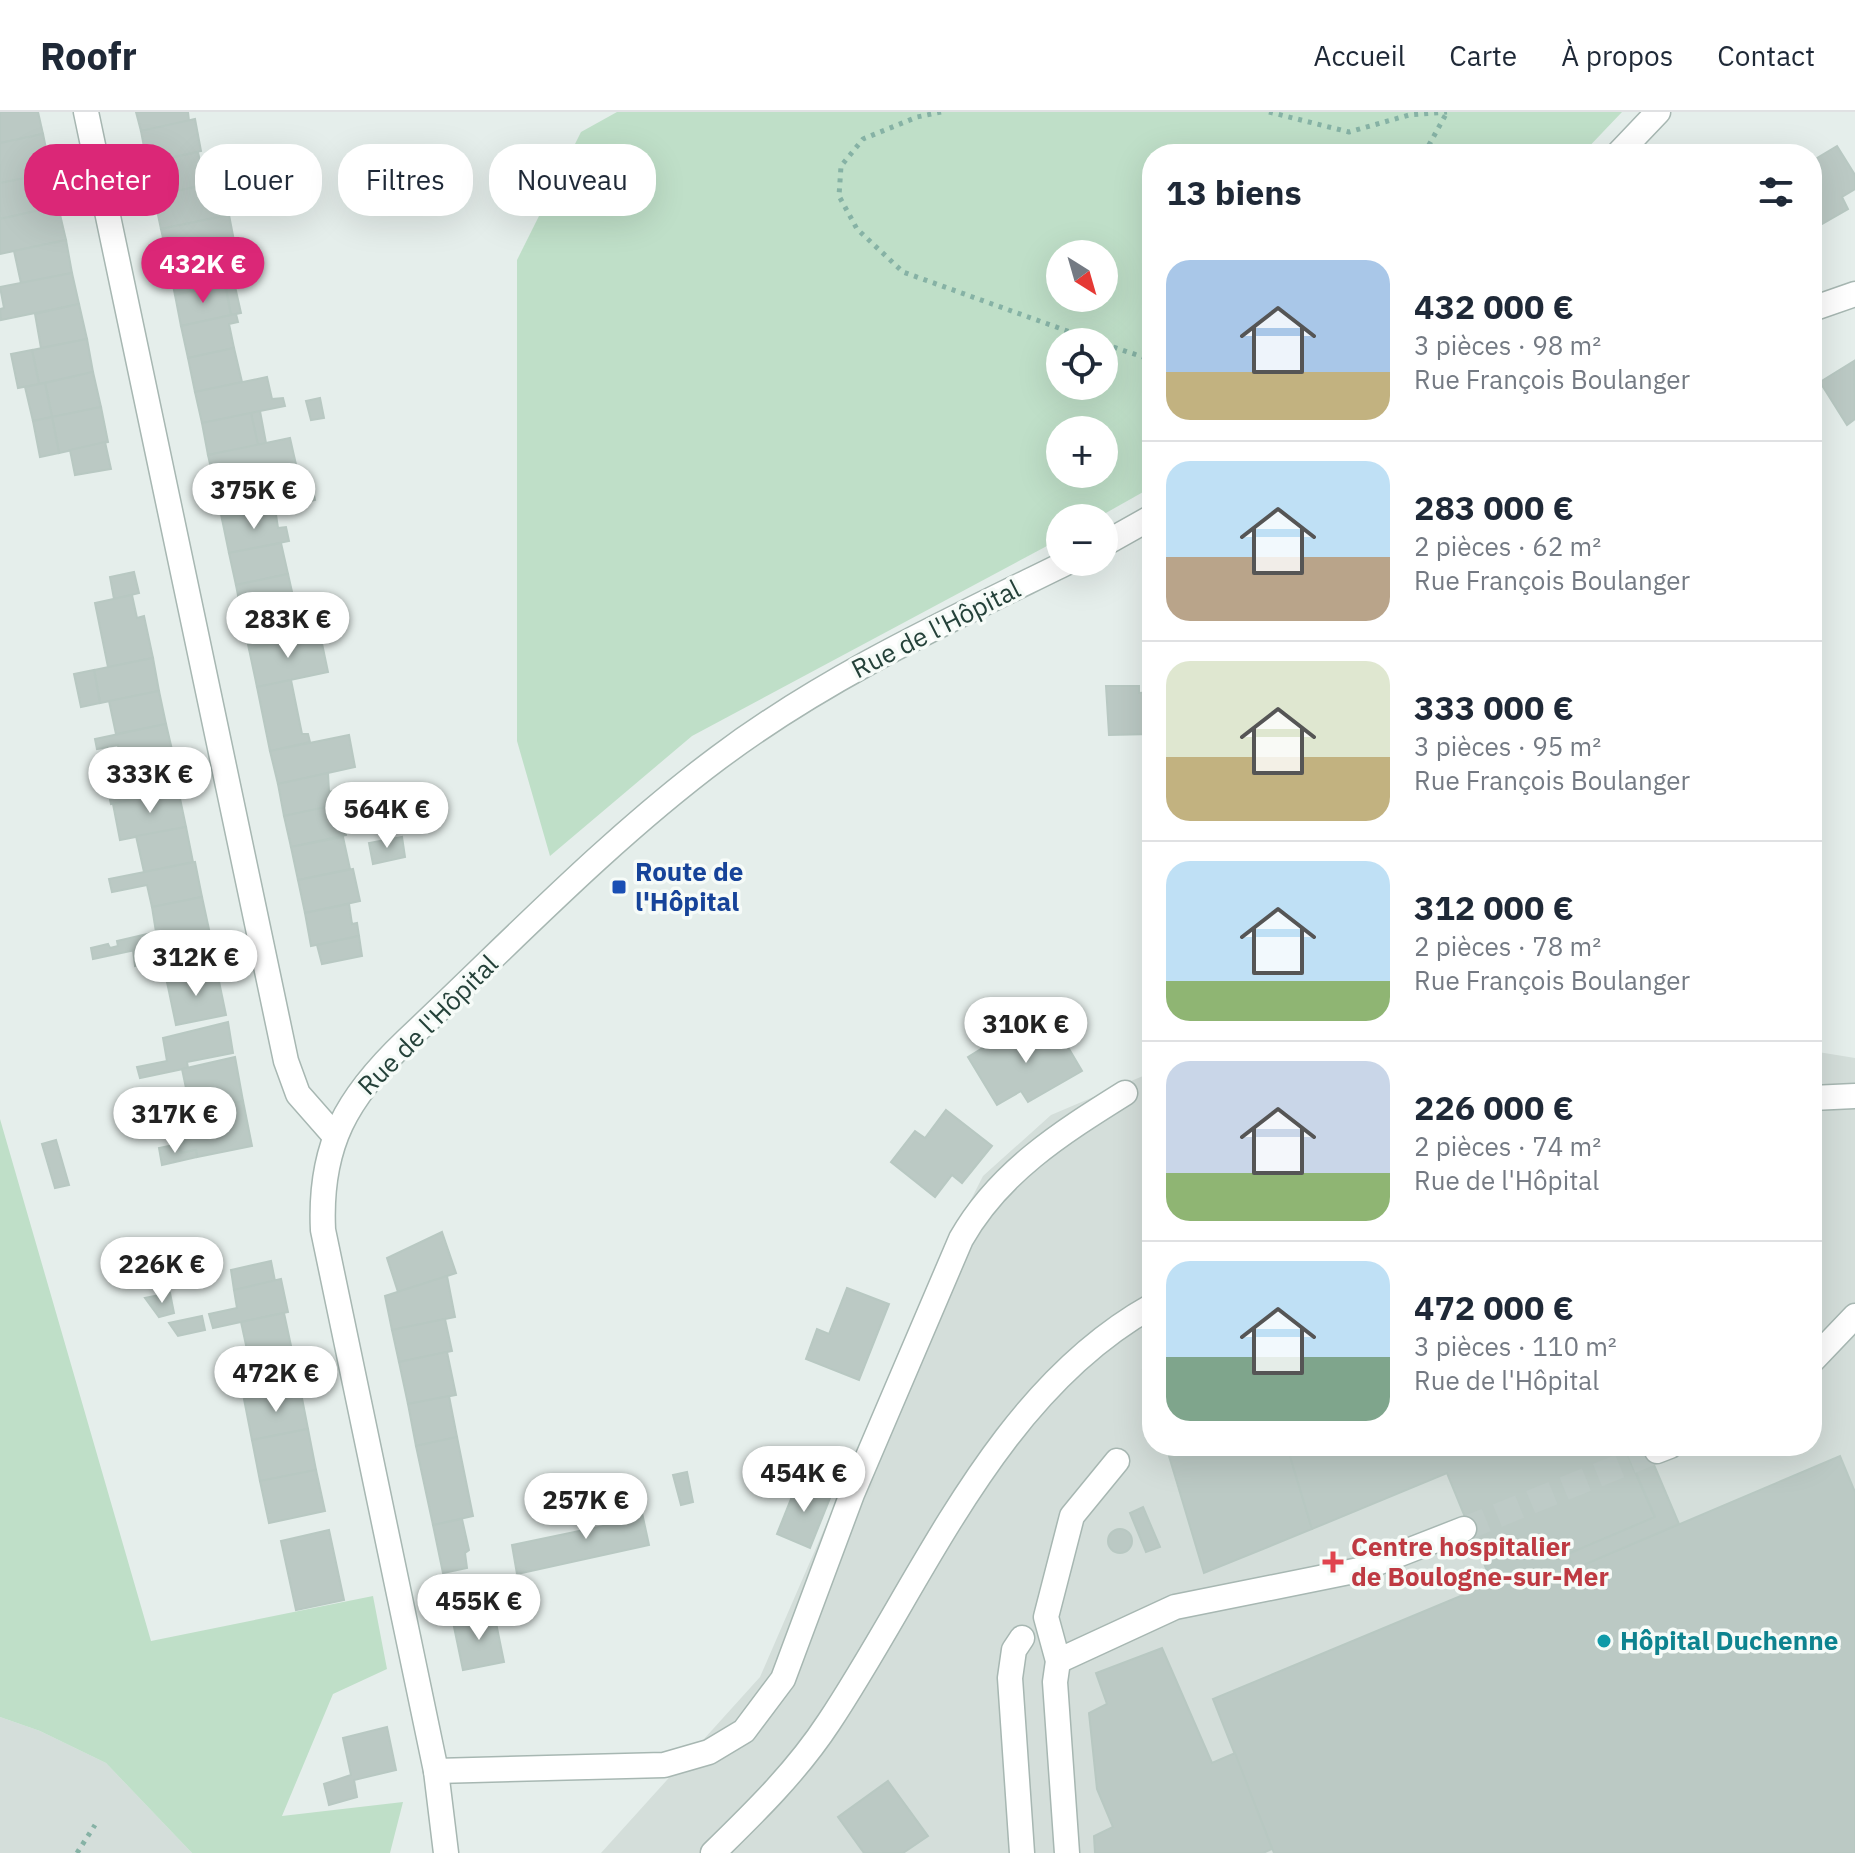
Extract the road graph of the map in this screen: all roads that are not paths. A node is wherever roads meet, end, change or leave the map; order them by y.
1 (86, 112) edge
2 (1658, 112) edge
3 (1628, 144) edge
4 (1855, 294) edge
5 (1822, 306) edge
6 (1142, 523) edge
7 (1118, 536) edge
8 (1046, 573) edge
9 (1125, 1093) dead end
10 (1855, 1096) edge
11 (1822, 1098) edge
12 (334, 1135) junction
13 (1142, 1313) edge
14 (1855, 1316) edge
15 (1822, 1351) edge
16 (1117, 1461) dead end
17 (1464, 1529) tunnel mouth
18 (1022, 1638) dead end
19 (1058, 1661) junction
20 (436, 1771) junction
21 (446, 1853) edge
22 (713, 1853) edge
23 (1022, 1853) edge
24 (1067, 1853) edge

1 - 12 street
2 - 3 street
4 - 5 street
6 - 7 street
8 - 12 street, Rue de l'Hôpital
9 - 20 street
10 - 11 street
12 - 20 street, Rue de l'Hôpital
13 - 22 street
14 - 15 street
16 - 19 street
17 - 19 street
18 - 23 street
19 - 24 street
20 - 21 street, Rue de l'Hôpital

